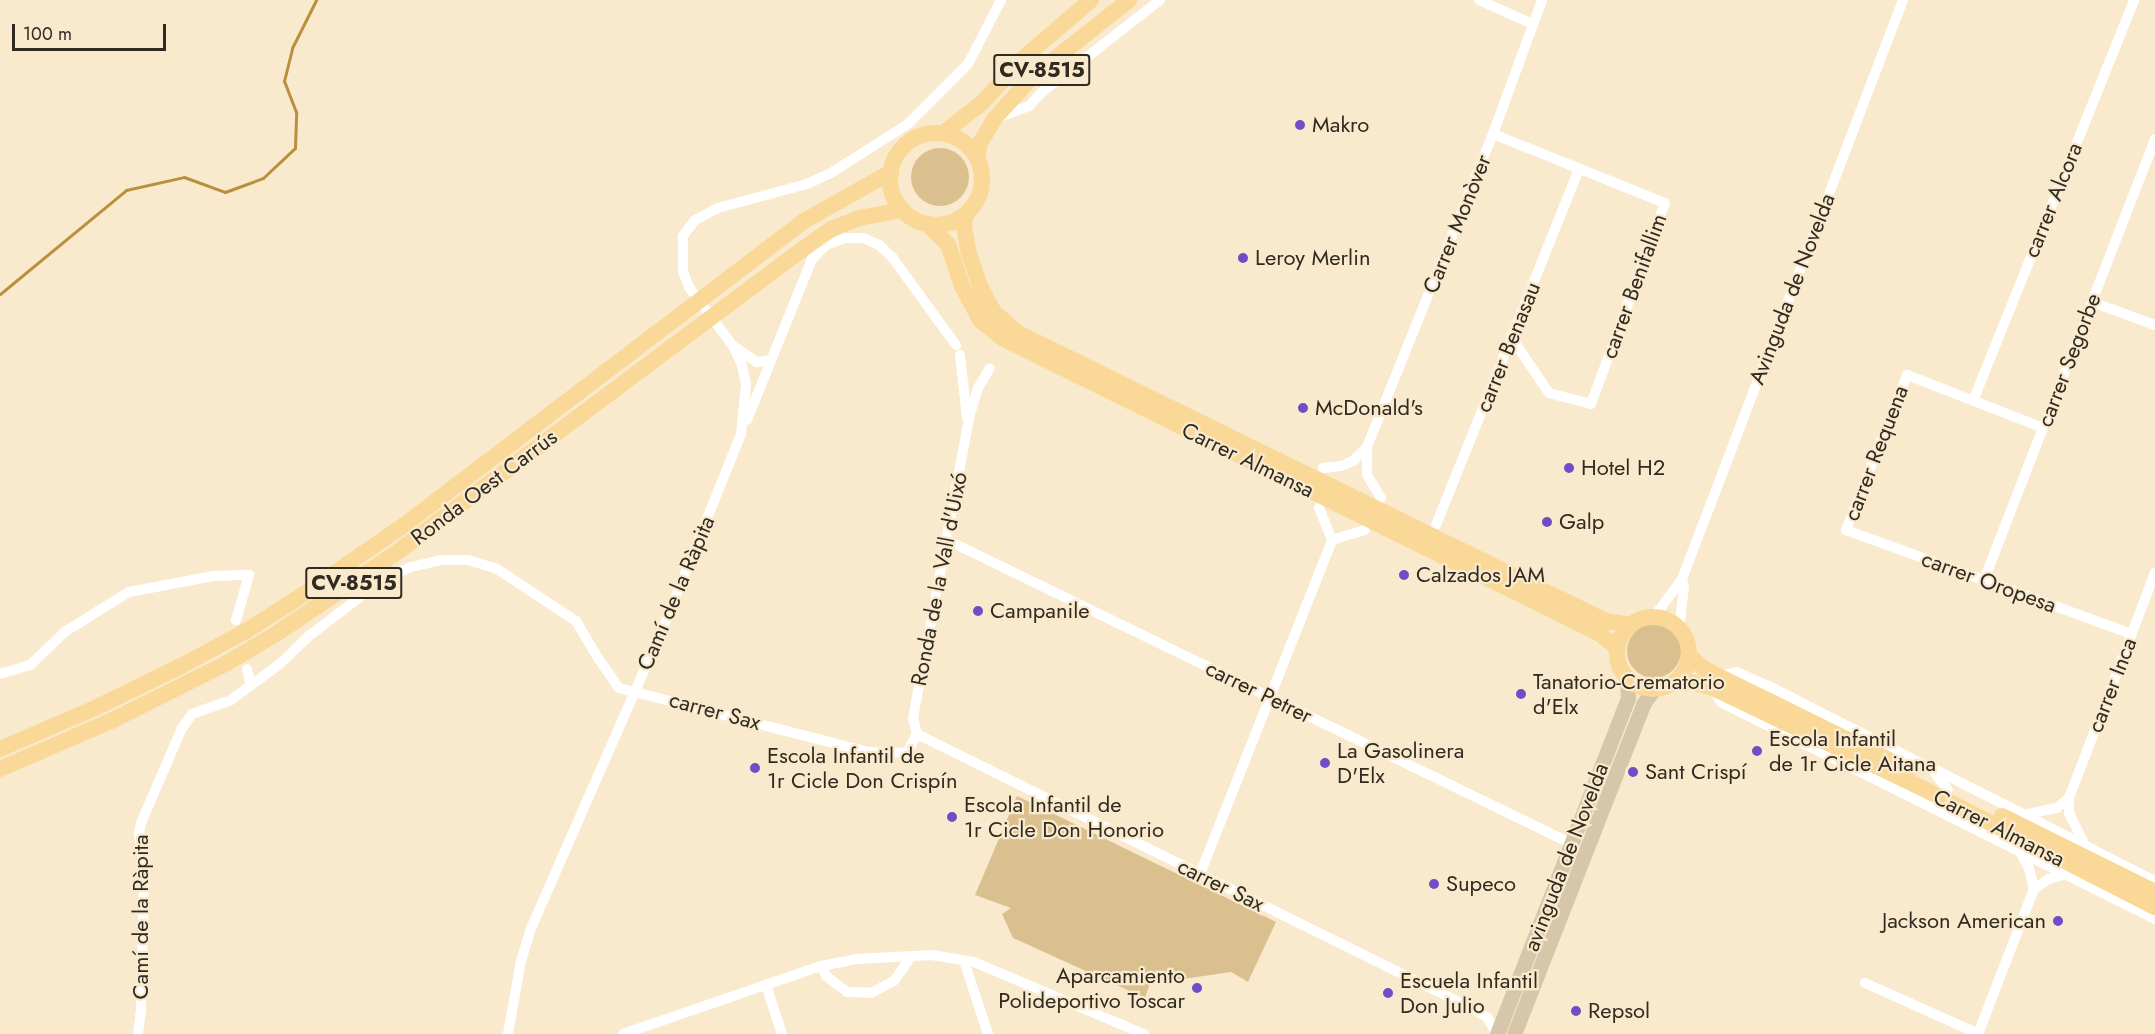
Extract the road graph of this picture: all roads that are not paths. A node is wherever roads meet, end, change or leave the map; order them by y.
1 (1000, 0) edge
2 (1090, 0) edge
3 (1129, 0) edge
4 (1160, 0) edge
5 (1479, 0) edge
6 (1542, 0) edge
7 (1903, 0) edge
8 (2134, 0) edge
9 (1533, 24) junction
10 (995, 118) junction
11 (943, 134) junction
12 (1493, 134) junction
13 (2155, 139) edge
14 (977, 158) junction
15 (1579, 169) junction
16 (891, 172) junction
17 (903, 210) junction
18 (965, 214) junction
19 (867, 216) junction
20 (927, 224) junction
21 (829, 241) junction
22 (2092, 302) junction
23 (1030, 324) dead end
24 (2155, 325) edge
25 (1011, 328) junction
26 (1511, 337) junction
27 (733, 346) junction
28 (770, 360) junction
29 (990, 368) dead end
30 (1973, 401) junction
31 (969, 424) junction
32 (2043, 428) junction
33 (741, 434) junction
34 (1367, 447) junction
35 (1323, 468) dead end
36 (1381, 498) dead end
37 (1319, 508) dead end
38 (1436, 525) dead end
39 (1365, 530) dead end
40 (1846, 530) joint
41 (947, 540) junction
42 (1332, 540) junction
43 (2155, 573) edge
44 (1682, 579) junction
45 (1984, 580) junction
46 (1654, 617) junction
47 (236, 620) dead end
48 (1631, 625) junction
49 (1679, 629) junction
50 (2132, 634) junction
51 (1617, 648) junction
52 (1689, 655) junction
53 (247, 669) dead end
54 (0, 674) edge
55 (1627, 678) junction
56 (1678, 679) junction
57 (1714, 682) junction
58 (251, 686) junction
59 (1654, 689) junction
60 (635, 690) junction
61 (1271, 697) junction
62 (917, 734) junction
63 (0, 749) edge
64 (0, 768) edge
65 (1932, 769) junction
66 (1926, 790) junction
67 (1948, 790) junction
68 (2069, 798) junction
69 (2028, 814) junction
70 (1945, 815) junction
71 (1572, 844) junction
72 (2084, 844) junction
73 (2019, 850) junction
74 (2066, 873) junction
75 (1200, 874) junction
76 (2155, 881) edge
77 (2034, 889) junction
78 (2155, 892) edge
79 (2155, 907) edge
80 (2155, 919) edge
81 (911, 957) junction
82 (964, 961) junction
83 (821, 966) junction
84 (1865, 983) dead end
85 (766, 985) junction
86 (138, 1034) edge
87 (508, 1034) edge
88 (623, 1034) edge
89 (783, 1034) edge
90 (988, 1034) edge
91 (1144, 1034) edge
92 (1497, 1034) edge
93 (1514, 1034) edge
94 (1978, 1034) edge

1 - 27 street, Camí de la Ràpita
2 - 11 main road, CV-8515
3 - 10 main road, CV-8515
4 - 10 street
5 - 9 street
6 - 9 street, Carrer Monòver
7 - 44 street, Avinguda de Novelda
8 - 30 street, carrer Alcora
9 - 12 street, Carrer Monòver
10 - 14 main road, CV-8515
11 - 14 main road
11 - 16 main road, CV-8515
12 - 15 street, carrer Benifallim
12 - 34 street, Carrer Monòver
13 - 22 street, carrer Segorbe
14 - 18 main road, CV-8515
15 - 26 street, carrer Benasau
15 - 26 street, carrer Benifallim
16 - 17 main road
16 - 63 main road, Ronda Oest Carrús / CV-8515
17 - 19 main road, CV-8515
17 - 20 main road
18 - 20 main road
18 - 25 main road, Carrer Almansa
19 - 21 main road
19 - 64 main road, Ronda Oest Carrús / CV-8515
20 - 51 main road, Carrer Almansa
21 - 28 street
21 - 31 street, Ronda de la Vall d'Uixó
22 - 24 street
22 - 32 street, carrer Segorbe
23 - 25 main road
25 - 48 main road, Carrer Almansa
26 - 38 street, carrer Benasau
27 - 28 street
27 - 33 street, Camí de la Ràpita
28 - 33 street
29 - 31 street, Ronda de la Vall d'Uixó
30 - 32 street
30 - 40 street, carrer Requena
31 - 41 street, Ronda de la Vall d'Uixó
32 - 45 street, carrer Segorbe
33 - 60 street, Camí de la Ràpita
34 - 35 street
34 - 36 street, Carrer Monòver
37 - 42 street
39 - 42 street
40 - 45 street, carrer Oropesa
41 - 61 street, carrer Petrer
41 - 62 street, Ronda de la Vall d'Uixó
42 - 61 street
43 - 50 street, carrer Inca
44 - 46 street, Avinguda de Novelda
44 - 49 street, Avinguda de Novelda
45 - 50 street, carrer Oropesa
46 - 48 main road
46 - 49 main road
47 - 54 street
48 - 51 main road
49 - 52 main road
50 - 68 street, carrer Inca
51 - 55 main road
52 - 56 main road
52 - 57 main road
53 - 58 street
55 - 59 main road
55 - 71 main road, avinguda de Novelda
56 - 57 main road, Carrer Almansa
56 - 59 main road
57 - 65 street
57 - 66 main road, Carrer Almansa
57 - 67 main road
57 - 70 street
58 - 60 street, Camí de la Ràpita
58 - 86 street, Camí de la Ràpita
59 - 93 main road, avinguda de Novelda
60 - 62 street, carrer Sax
60 - 87 street
61 - 71 street, carrer Petrer
61 - 75 street
62 - 75 street, carrer Sax
65 - 67 street
65 - 69 street
66 - 70 street
66 - 79 main road, Carrer Almansa
67 - 78 main road
68 - 69 street
68 - 72 street
69 - 72 street
70 - 73 street
71 - 92 main road, avinguda de Novelda
72 - 76 street
73 - 74 street
73 - 77 street
74 - 77 street
74 - 80 street
75 - 92 street, carrer Sax
77 - 94 street
81 - 82 street
81 - 83 street
81 - 83 street
82 - 90 street
82 - 91 street
83 - 85 street
84 - 94 street
85 - 88 street
85 - 89 street

